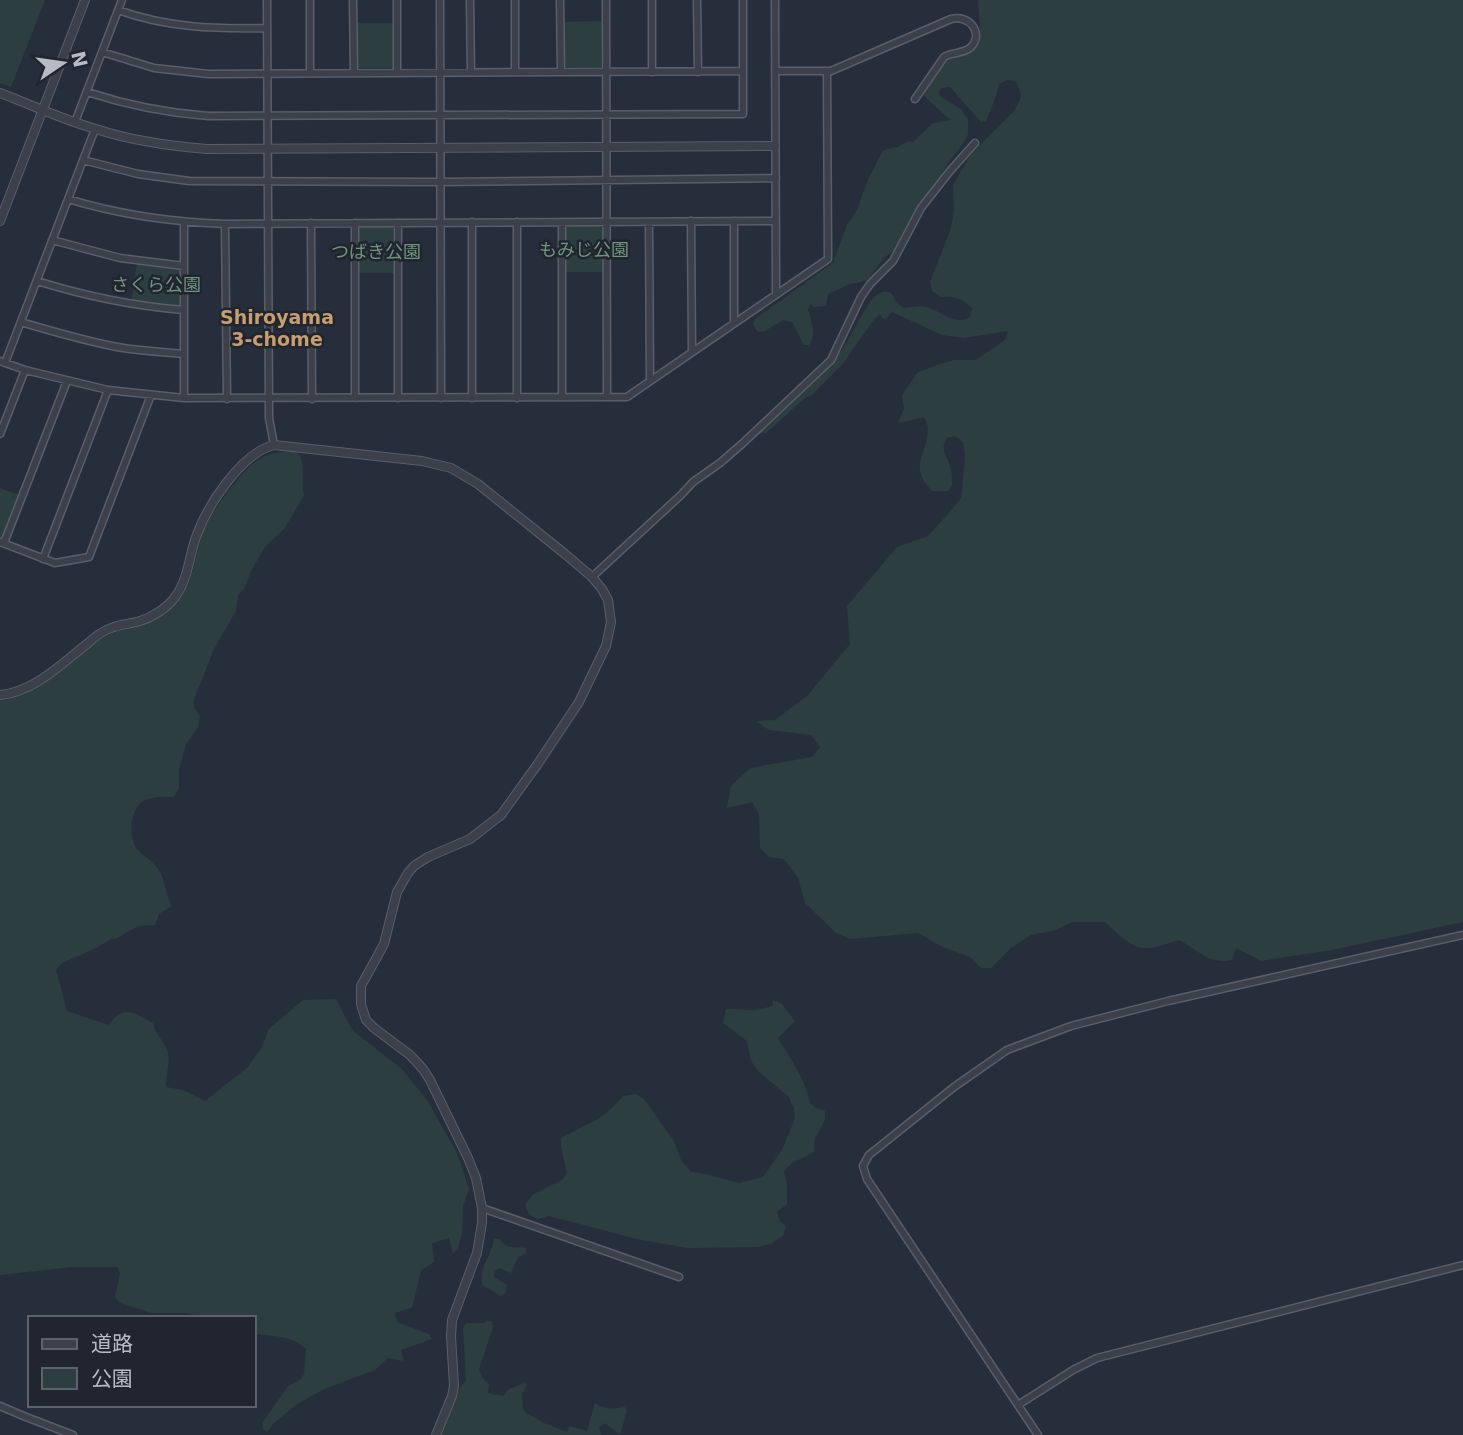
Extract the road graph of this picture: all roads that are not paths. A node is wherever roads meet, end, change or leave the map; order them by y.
1 (85, 0) edge
2 (122, 0) edge
3 (267, 0) edge
4 (310, 0) edge
5 (353, 0) edge
6 (397, 0) edge
7 (440, 0) edge
8 (470, 0) edge
9 (515, 0) edge
10 (561, 0) edge
11 (606, 0) edge
12 (652, 0) edge
13 (698, 0) edge
14 (743, 0) edge
15 (775, 0) edge
16 (118, 10) junction
17 (267, 28) junction
18 (102, 52) junction
19 (743, 71) junction
20 (775, 71) junction
21 (827, 71) junction
22 (471, 72) junction
23 (515, 72) junction
24 (561, 72) junction
25 (606, 72) junction
26 (652, 72) junction
27 (698, 72) junction
28 (310, 73) junction
29 (354, 73) junction
30 (397, 73) junction
31 (440, 73) junction
32 (267, 74) junction
33 (87, 92) junction
34 (0, 93) edge
35 (915, 99) dead end
36 (43, 109) junction
37 (606, 114) junction
38 (440, 115) junction
39 (267, 116) junction
40 (75, 122) junction
41 (95, 129) junction
42 (975, 143) dead end
43 (775, 146) junction
44 (606, 147) junction
45 (440, 148) junction
46 (268, 149) junction
47 (83, 160) junction
48 (776, 178) junction
49 (606, 179) junction
50 (267, 181) junction
51 (440, 182) junction
52 (68, 199) junction
53 (0, 221) edge
54 (691, 221) junction
55 (734, 221) junction
56 (776, 221) junction
57 (184, 222) junction
58 (441, 222) junction
59 (472, 222) junction
60 (517, 222) junction
61 (562, 222) junction
62 (606, 222) junction
63 (649, 222) junction
64 (268, 223) junction
65 (311, 223) junction
66 (355, 223) junction
67 (398, 223) junction
68 (226, 224) junction
69 (52, 240) junction
70 (184, 266) junction
71 (37, 281) junction
72 (776, 294) junction
73 (184, 310) junction
74 (21, 322) junction
75 (734, 323) junction
76 (692, 352) junction
77 (184, 354) junction
78 (3, 362) edge
79 (25, 370) junction
80 (67, 381) junction
81 (650, 381) junction
82 (108, 390) junction
83 (151, 396) junction
84 (562, 397) junction
85 (607, 397) junction
86 (184, 398) junction
87 (355, 398) junction
88 (398, 398) junction
89 (441, 398) junction
90 (472, 398) junction
91 (517, 398) junction
92 (227, 399) junction
93 (268, 399) junction
94 (312, 399) junction
95 (0, 435) edge
96 (274, 445) junction
97 (2, 543) edge
98 (43, 559) junction
99 (592, 577) junction
100 (0, 695) edge
101 (1463, 935) edge
102 (482, 1208) junction
103 (1463, 1265) edge
104 (679, 1277) dead end
105 (1018, 1405) junction
106 (0, 1406) edge
107 (73, 1435) edge
108 (436, 1435) edge
109 (1038, 1435) edge

1 - 36 street
2 - 16 street
3 - 17 street
4 - 28 street
5 - 29 street
6 - 30 street
7 - 31 street
8 - 22 street
9 - 23 street
10 - 24 street
11 - 25 street
12 - 26 street
13 - 27 street
14 - 19 street
15 - 20 street
16 - 17 street
16 - 18 street
17 - 32 street
18 - 32 street
18 - 33 street
19 - 27 street
19 - 37 street
20 - 21 street
20 - 43 street
21 - 35 street
21 - 72 street
22 - 23 street
22 - 31 street
23 - 24 street
24 - 25 street
25 - 26 street
25 - 37 street
26 - 27 street
28 - 29 street
28 - 32 street
29 - 30 street
30 - 31 street
31 - 38 street
32 - 39 street
33 - 39 street
33 - 40 street
34 - 36 street
36 - 40 street
36 - 53 street
37 - 38 street
37 - 44 street
38 - 39 street
38 - 45 street
39 - 46 street
40 - 41 street
41 - 46 street
41 - 47 street
42 - 99 street
43 - 44 street
43 - 48 street
44 - 45 street
44 - 49 street
45 - 46 street
45 - 51 street
46 - 50 street
47 - 50 street
47 - 52 street
48 - 49 street
48 - 56 street
49 - 51 street
49 - 62 street
50 - 51 street
50 - 64 street
51 - 58 street
52 - 57 street
52 - 69 street
54 - 55 street
54 - 63 street
54 - 76 street
55 - 56 street
55 - 75 street
56 - 72 street
57 - 68 street
57 - 70 street
58 - 59 street
58 - 67 street
58 - 89 street
59 - 60 street
59 - 90 street
60 - 61 street
60 - 91 street
61 - 62 street
61 - 84 street
62 - 63 street
62 - 85 street
63 - 81 street
64 - 65 street
64 - 68 street
64 - 93 street
65 - 66 street
65 - 94 street
66 - 67 street
66 - 87 street
67 - 88 street
68 - 92 street
69 - 70 street
69 - 71 street
70 - 73 street
71 - 73 street
71 - 74 street
72 - 75 street
73 - 77 street
74 - 77 street
74 - 78 street
75 - 76 street
76 - 81 street
77 - 86 street
78 - 79 street
79 - 80 street
79 - 95 street
80 - 82 street
80 - 97 street
81 - 85 street
82 - 83 street
82 - 98 street
83 - 86 street
83 - 98 street
84 - 85 street
84 - 91 street
86 - 92 street
87 - 88 street
87 - 94 street
88 - 89 street
89 - 90 street
90 - 91 street
92 - 93 street
93 - 94 street
93 - 96 street
96 - 99 street
96 - 100 street
97 - 98 street
99 - 102 street
101 - 105 street
102 - 104 street
102 - 108 street
103 - 105 street
105 - 109 street
106 - 107 street

